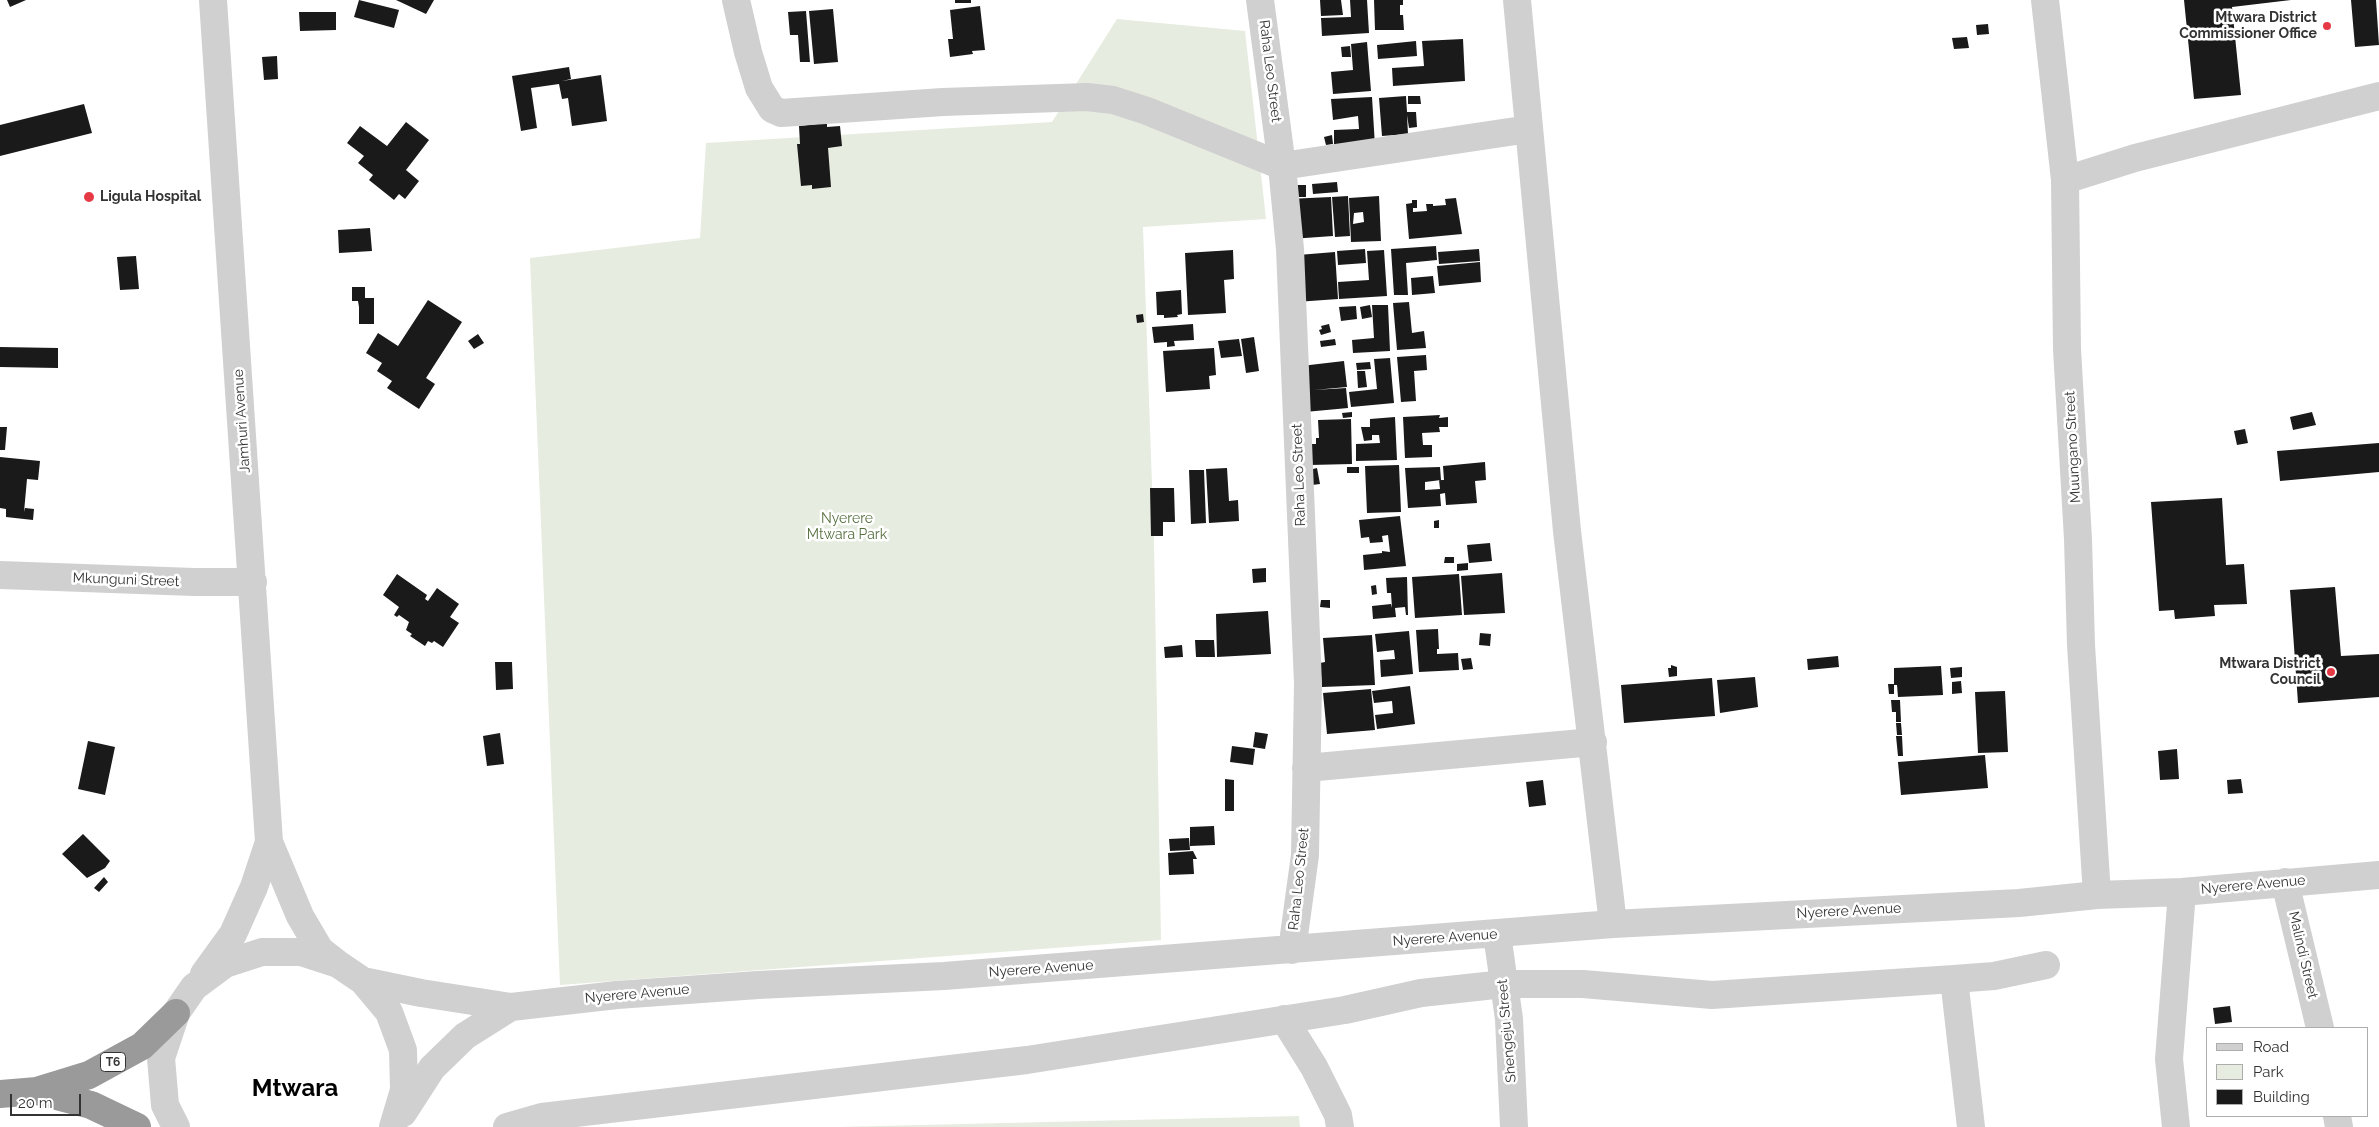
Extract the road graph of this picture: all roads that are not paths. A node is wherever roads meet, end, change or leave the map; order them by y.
1 (213, 0) edge
2 (736, 0) edge
3 (1260, 0) edge
4 (1517, 0) edge
5 (2045, 0) edge
6 (2379, 96) edge
7 (1528, 129) junction
8 (1282, 166) junction
9 (2065, 180) junction
10 (0, 575) edge
11 (253, 582) junction
12 (1593, 742) junction
13 (1306, 768) junction
14 (269, 842) junction
15 (2379, 875) edge
16 (2285, 882) junction
17 (2182, 892) junction
18 (2097, 895) junction
19 (1612, 924) junction
20 (1496, 934) junction
21 (1292, 950) junction
22 (338, 964) junction
23 (2046, 965) dead end
24 (1954, 979) junction
25 (363, 981) junction
26 (1504, 984) junction
27 (194, 988) junction
28 (511, 1007) junction
29 (176, 1013) junction
30 (1284, 1018) junction
31 (2320, 1027) edge
32 (38, 1091) junction
33 (0, 1094) edge
34 (137, 1127) edge
35 (176, 1127) edge
36 (393, 1127) edge
37 (507, 1127) edge
38 (1340, 1127) edge
39 (1514, 1127) edge
40 (1971, 1127) edge
41 (2176, 1127) edge

1 - 11 street, Jamhuri Avenue
2 - 8 street
3 - 8 street, Raha Leo Street
4 - 7 street
5 - 9 street, Muungano Street
6 - 9 street
7 - 8 street
7 - 12 street
8 - 13 street, Raha Leo Street
9 - 18 street, Muungano Street
10 - 11 street, Mkunguni Street
11 - 14 street, Jamhuri Avenue
12 - 13 street
12 - 19 street
13 - 21 street, Raha Leo Street
14 - 22 street
14 - 27 street
15 - 16 street, Nyerere Avenue / T6
16 - 17 street, Nyerere Avenue / T6
16 - 31 street, Malindi Street
17 - 18 street, Nyerere Avenue / T6
17 - 41 street
18 - 19 street, Nyerere Avenue / T6
19 - 20 street, Nyerere Avenue / T6
20 - 21 street, Nyerere Avenue / T6
20 - 26 street, Shengeju Street
21 - 28 street, Nyerere Avenue / T6
22 - 25 street, T6
22 - 27 street, T6
23 - 24 street
24 - 26 street
24 - 40 street
25 - 28 street, T6
25 - 36 street, T6
26 - 30 street
26 - 39 street, Shengeju Street
27 - 29 street, T6
28 - 36 street, T6
29 - 32 highway, T6
29 - 35 street, T6
30 - 37 street
30 - 38 street
32 - 33 highway, T6
32 - 34 highway, T6

